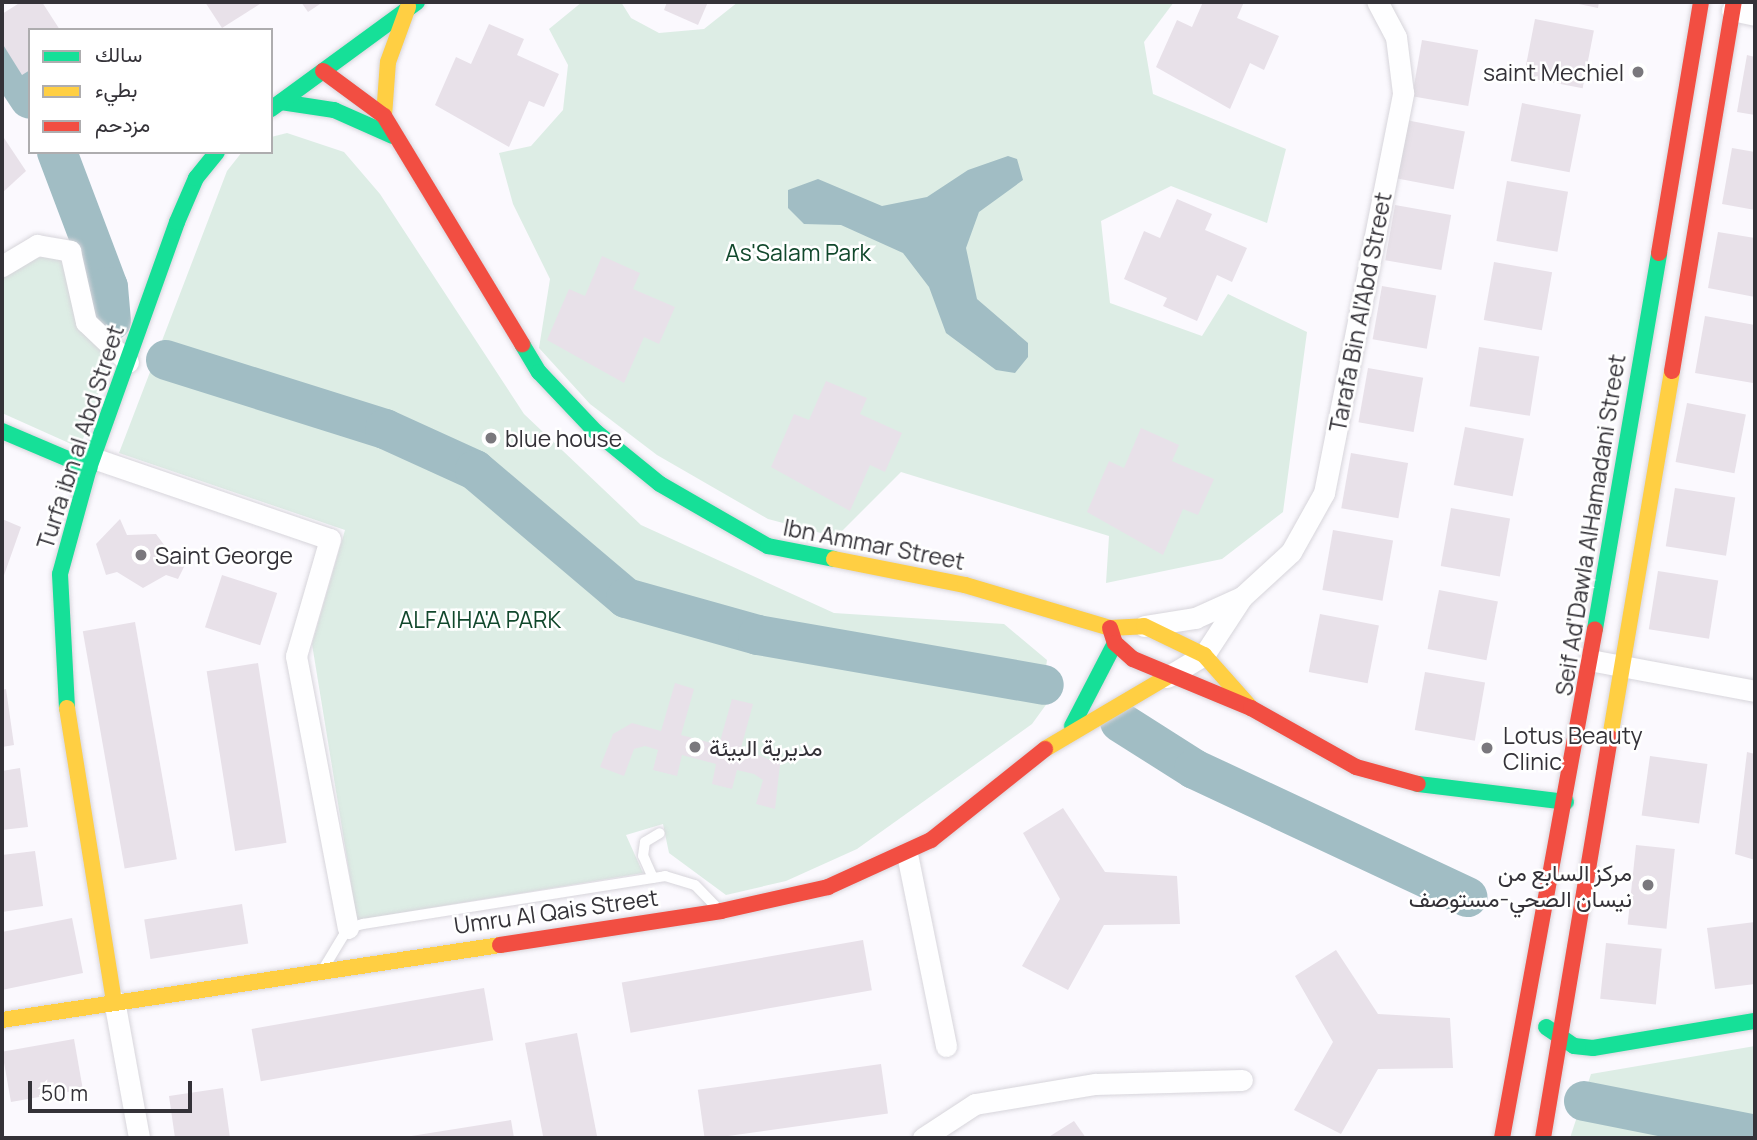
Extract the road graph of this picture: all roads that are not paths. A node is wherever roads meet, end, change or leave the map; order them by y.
1 (1377, 2) edge
2 (1701, 2) edge
3 (412, 5) edge
4 (1733, 6) edge
5 (1755, 15) edge
6 (323, 71) junction
7 (276, 106) edge
8 (384, 116) junction
9 (395, 137) junction
10 (215, 154) edge
11 (2, 266) edge
12 (128, 362) junction
13 (2, 431) edge
14 (91, 463) junction
15 (1242, 597) junction
16 (1144, 626) junction
17 (1112, 635) junction
18 (1204, 655) junction
19 (1590, 660) junction
20 (1620, 665) junction
21 (1167, 677) junction
22 (1755, 691) edge
23 (1251, 708) junction
24 (1070, 730) junction
25 (1566, 802) junction
26 (660, 833) dead end
27 (907, 855) junction
28 (653, 878) junction
29 (721, 911) junction
30 (348, 928) junction
31 (324, 967) junction
32 (114, 1000) junction
33 (1528, 1006) junction
34 (2, 1020) edge
35 (1755, 1021) edge
36 (1561, 1039) junction
37 (946, 1046) dead end
38 (1242, 1080) dead end
39 (139, 1138) edge
40 (923, 1138) edge
41 (1502, 1138) edge
42 (1543, 1138) edge

1 - 15 street, Tarafa Bin Al'Abd Street
2 - 19 street, Seif Ad'Dawla AlHamadani Street
3 - 6 street
3 - 8 street
4 - 5 street
4 - 20 street
6 - 7 street
6 - 8 street, Ibn Ammar Street
7 - 9 street
8 - 9 street, Ibn Ammar Street
9 - 17 street, Ibn Ammar Street
10 - 12 street, Turfa ibn al Abd Street
11 - 12 street
12 - 14 street, Turfa ibn al Abd Street
13 - 14 street
14 - 30 street
14 - 32 street, Turfa ibn al Abd Street
15 - 16 street
15 - 18 street
16 - 17 street, Ibn Ammar Street
16 - 18 street, Ibn Ammar Street
17 - 21 street, Ibn Ammar Street
17 - 24 street, Umru Al Qais Street
18 - 21 street
18 - 23 street, Ibn Ammar Street
19 - 20 street
19 - 25 street, Seif Ad'Dawla AlHamadani Street
20 - 22 street
20 - 36 street
21 - 23 street, Ibn Ammar Street
21 - 24 street, Umru Al Qais Street
23 - 25 street, Ibn Ammar Street
24 - 27 street, Umru Al Qais Street
25 - 33 street, Seif Ad'Dawla AlHamadani Street
26 - 28 lane
27 - 29 street, Umru Al Qais Street
27 - 37 street
28 - 29 lane
28 - 30 lane
29 - 31 street, Umru Al Qais Street
30 - 31 lane
31 - 32 street, Umru Al Qais Street
32 - 34 street, Umru Al Qais Street
32 - 39 street
33 - 36 street
33 - 41 street, Seif Ad'Dawla AlHamadani Street
35 - 36 street
36 - 42 street
38 - 40 street

